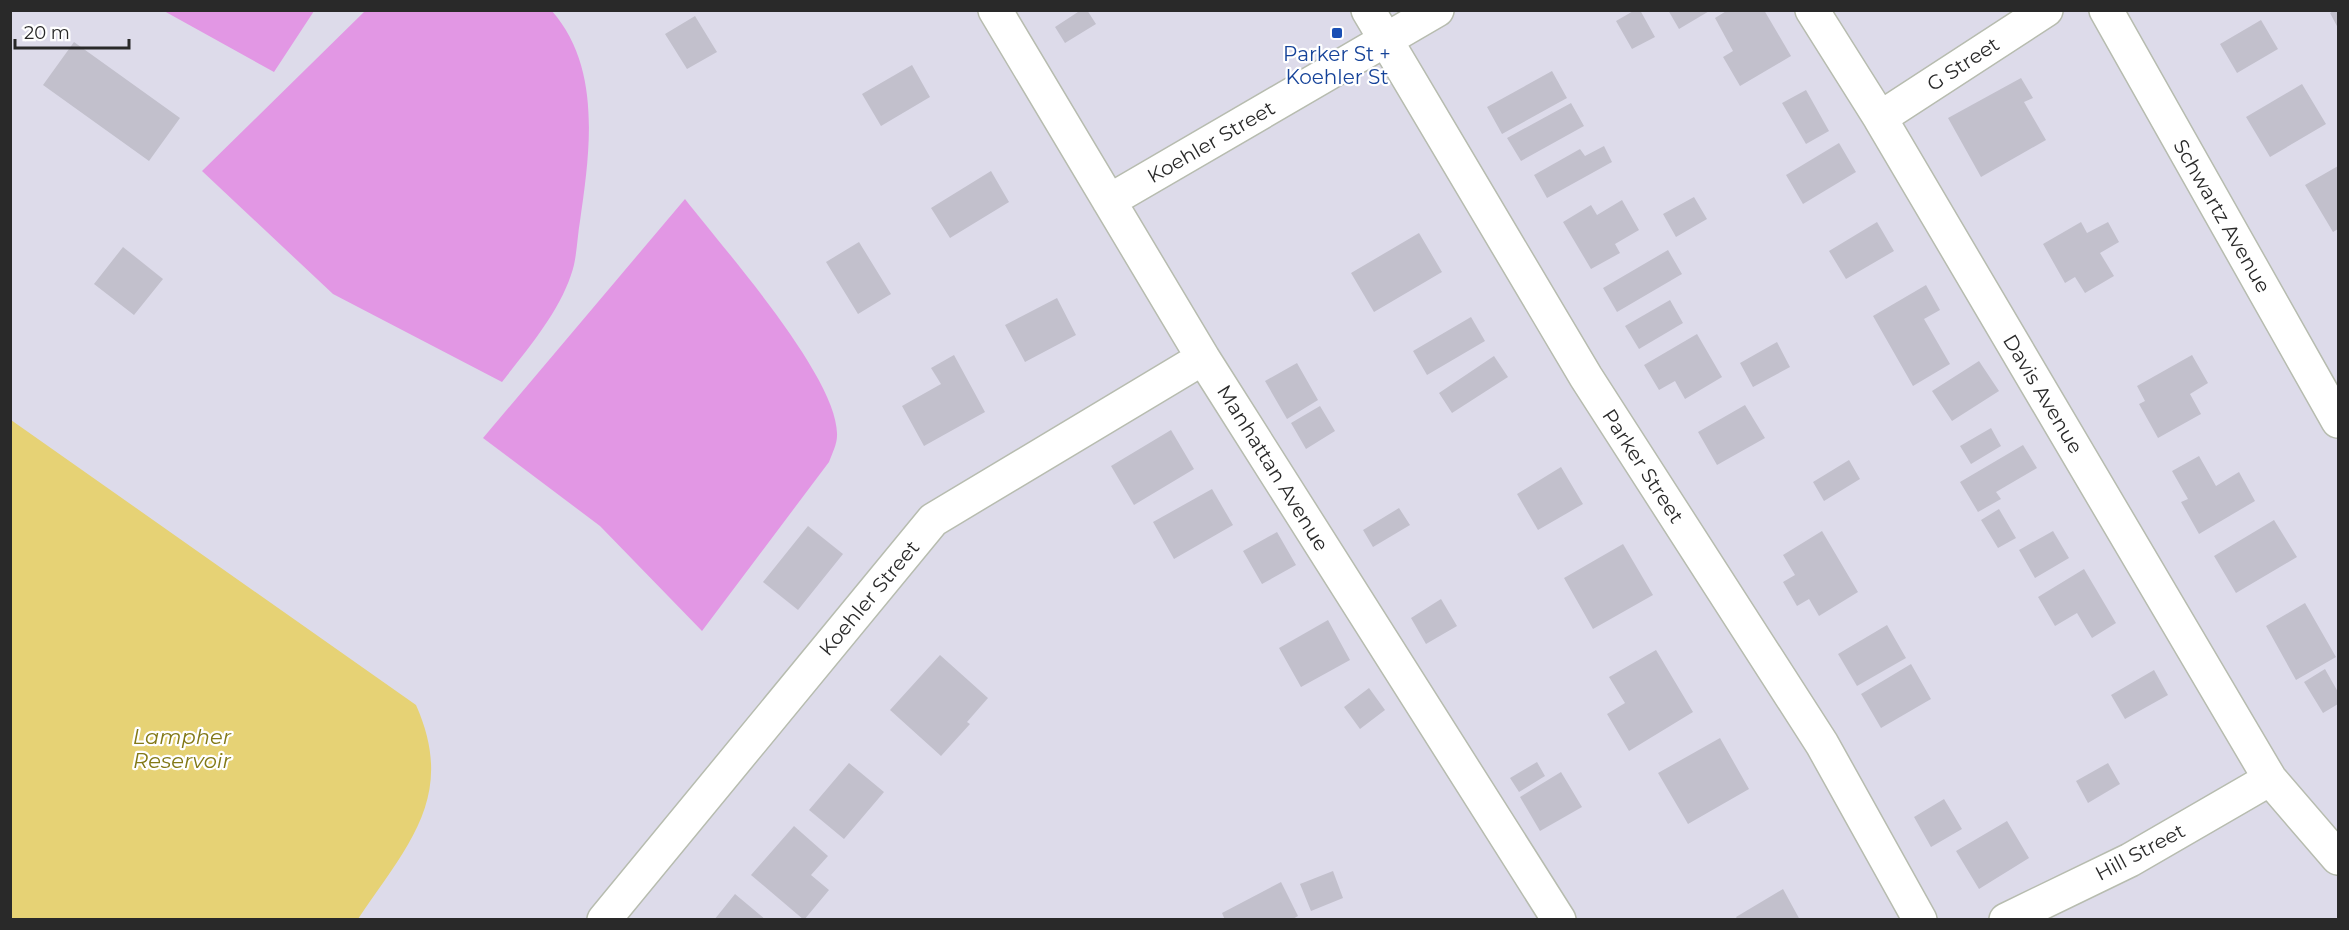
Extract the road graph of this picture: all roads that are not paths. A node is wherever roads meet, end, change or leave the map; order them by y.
1 (995, 10) edge
2 (1368, 10) edge
3 (1437, 10) edge
4 (1812, 10) edge
5 (2046, 10) edge
6 (2106, 10) edge
7 (1385, 40) junction
8 (1880, 118) junction
9 (1109, 201) junction
10 (1203, 358) junction
11 (2338, 421) edge
12 (2270, 779) junction
13 (2338, 858) edge
14 (604, 920) edge
15 (1559, 920) edge
16 (1920, 920) edge
17 (2006, 920) edge

1 - 9 street, Manhattan Avenue
2 - 7 street, Parker Street
3 - 7 street, Koehler Street
4 - 8 street, Davis Avenue
5 - 8 street, G Street
6 - 11 street, Schwartz Avenue
7 - 9 street, Koehler Street
7 - 16 street, Parker Street
8 - 12 street, Davis Avenue
9 - 10 street, Manhattan Avenue
10 - 14 street, Koehler Street
10 - 15 street, Manhattan Avenue
12 - 13 street, Davis Avenue
12 - 17 street, Hill Street

